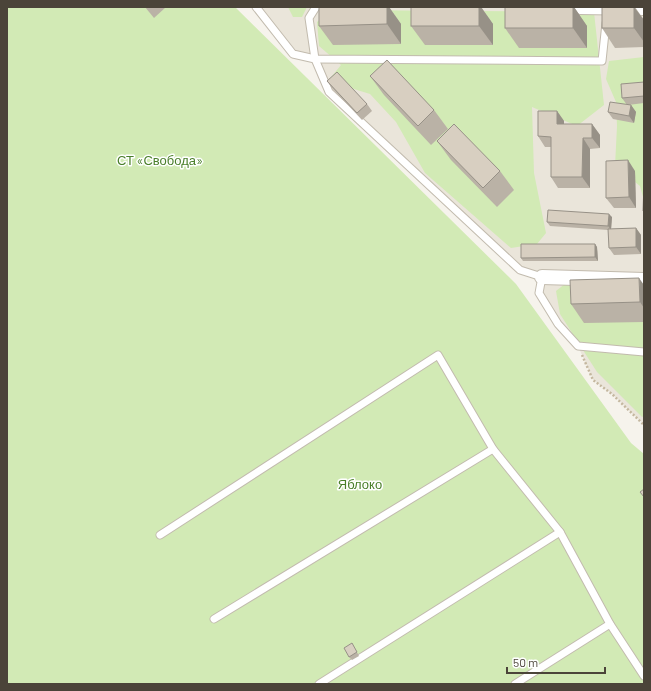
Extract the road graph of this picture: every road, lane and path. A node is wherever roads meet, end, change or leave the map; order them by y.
1 (256, 7) edge
2 (316, 7) edge
3 (580, 7) edge
4 (608, 7) edge
5 (644, 8) edge
6 (315, 59) junction
7 (542, 277) junction
8 (644, 280) edge
9 (578, 346) junction
10 (644, 352) edge
11 (644, 425) edge
12 (493, 449) junction
13 (560, 532) junction
14 (160, 535) dead end
15 (214, 619) dead end
16 (610, 624) junction
17 (644, 676) edge
18 (319, 684) edge
19 (515, 684) edge

1 - 6 lane
2 - 6 lane
3 - 4 street
4 - 5 street
4 - 6 lane
6 - 7 lane
7 - 8 street
7 - 9 lane
9 - 10 lane
9 - 11 path
12 - 13 lane
12 - 14 lane
12 - 15 lane
13 - 16 lane
13 - 18 lane
16 - 17 lane
16 - 19 lane

